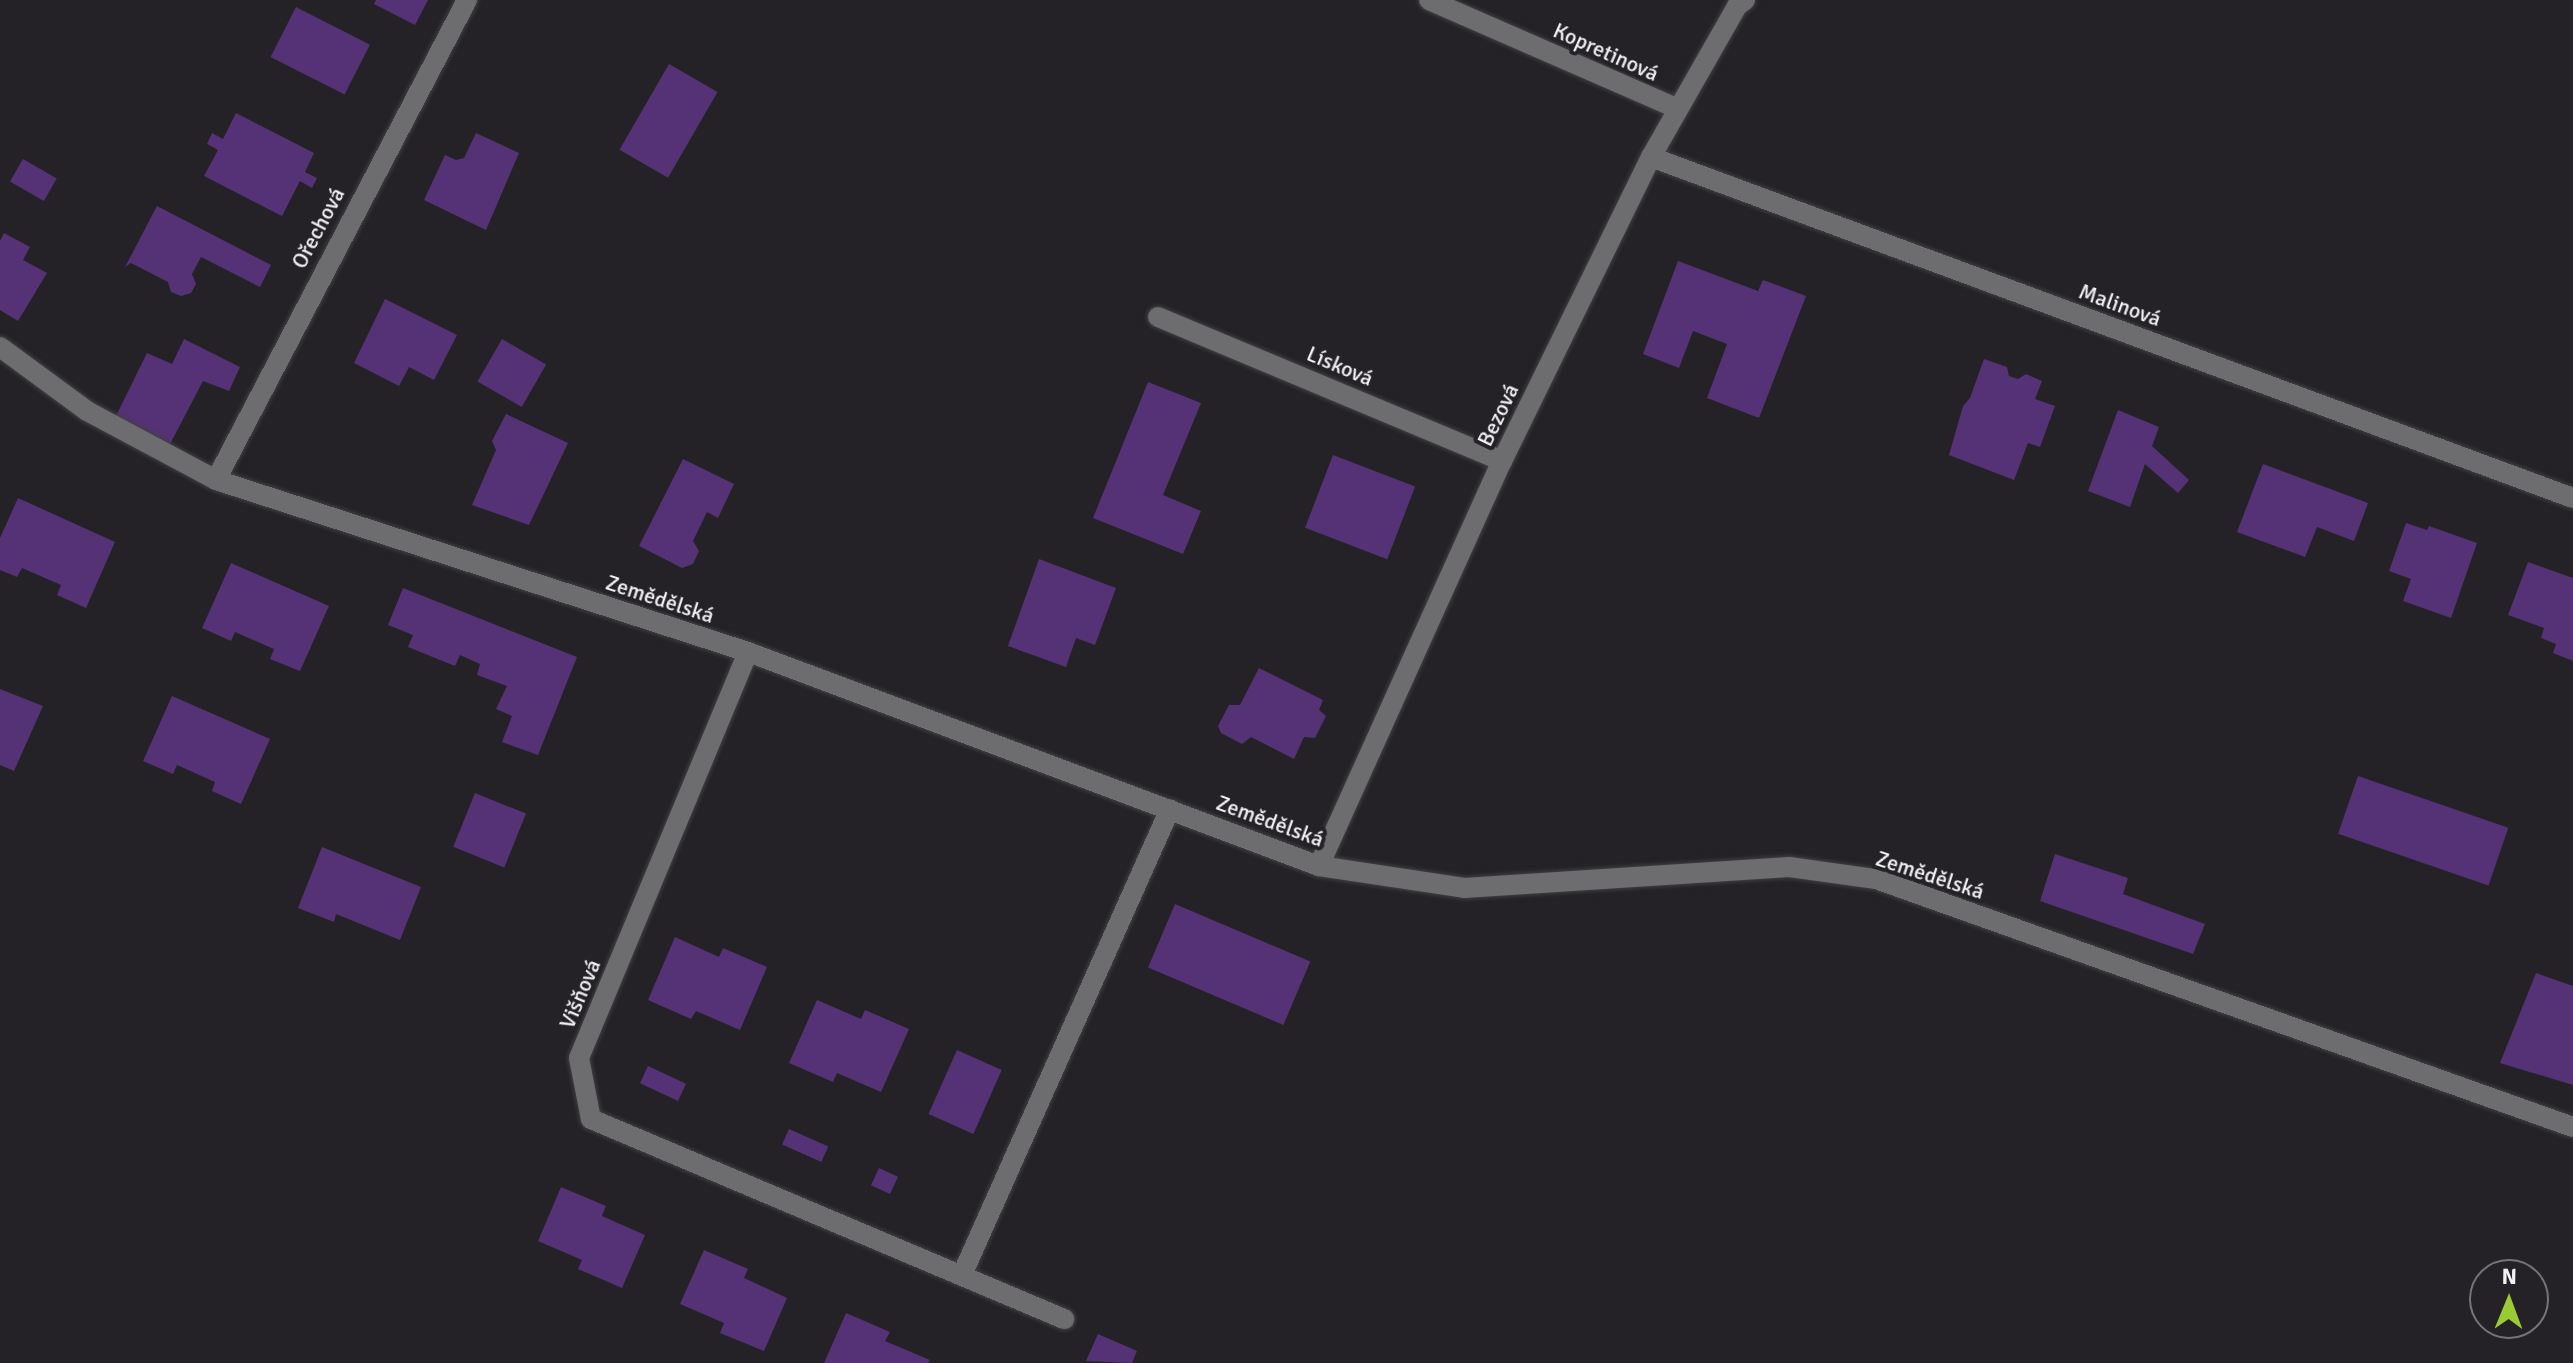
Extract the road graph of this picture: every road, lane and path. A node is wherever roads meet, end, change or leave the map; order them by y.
1 (467, 0) edge
2 (1429, 0) edge
3 (1745, 0) edge
4 (1676, 108) junction
5 (1651, 157) junction
6 (1158, 317) dead end
7 (0, 347) edge
8 (1502, 461) junction
9 (216, 480) junction
10 (2573, 498) edge
11 (748, 652) junction
12 (1170, 809) junction
13 (1319, 866) junction
14 (2573, 1127) edge
15 (962, 1275) junction
16 (1064, 1319) dead end

1 - 9 street, Ořechová
2 - 4 street, Kopretinová
3 - 4 street, Bezová
4 - 5 street, Bezová
5 - 8 street, Bezová
5 - 10 street, Malinová
6 - 8 street, Lísková
7 - 9 street, Zemědělská
8 - 13 street, Bezová
9 - 11 street, Zemědělská
11 - 12 street, Zemědělská
11 - 15 street, Višňová
12 - 13 street, Zemědělská
12 - 15 street
13 - 14 street, Zemědělská
15 - 16 street, Višňová

